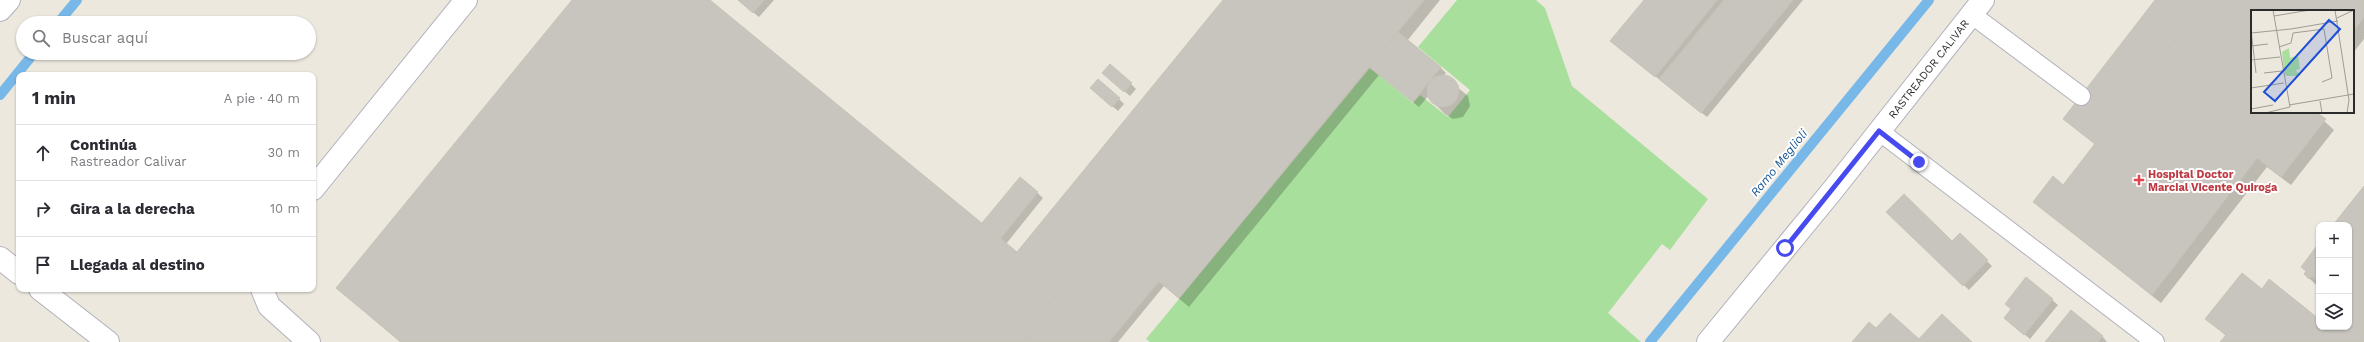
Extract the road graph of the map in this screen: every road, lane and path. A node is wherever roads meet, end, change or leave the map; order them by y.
1 (9, 0) edge
2 (466, 0) edge
3 (1977, 7) edge
4 (0, 10) edge
5 (2081, 96) dead end
6 (1879, 131) junction
7 (316, 185) edge
8 (0, 258) edge
9 (16, 271) edge
10 (44, 292) edge
11 (263, 292) edge
12 (108, 342) edge
13 (309, 342) edge
14 (1708, 342) edge
15 (2155, 342) edge

1 - 4 street
2 - 7 street
3 - 5 lane
3 - 6 street, RASTREADOR CALIVAR
6 - 14 street, RASTREADOR CALIVAR
6 - 15 lane
8 - 9 street
10 - 12 street
11 - 13 street

